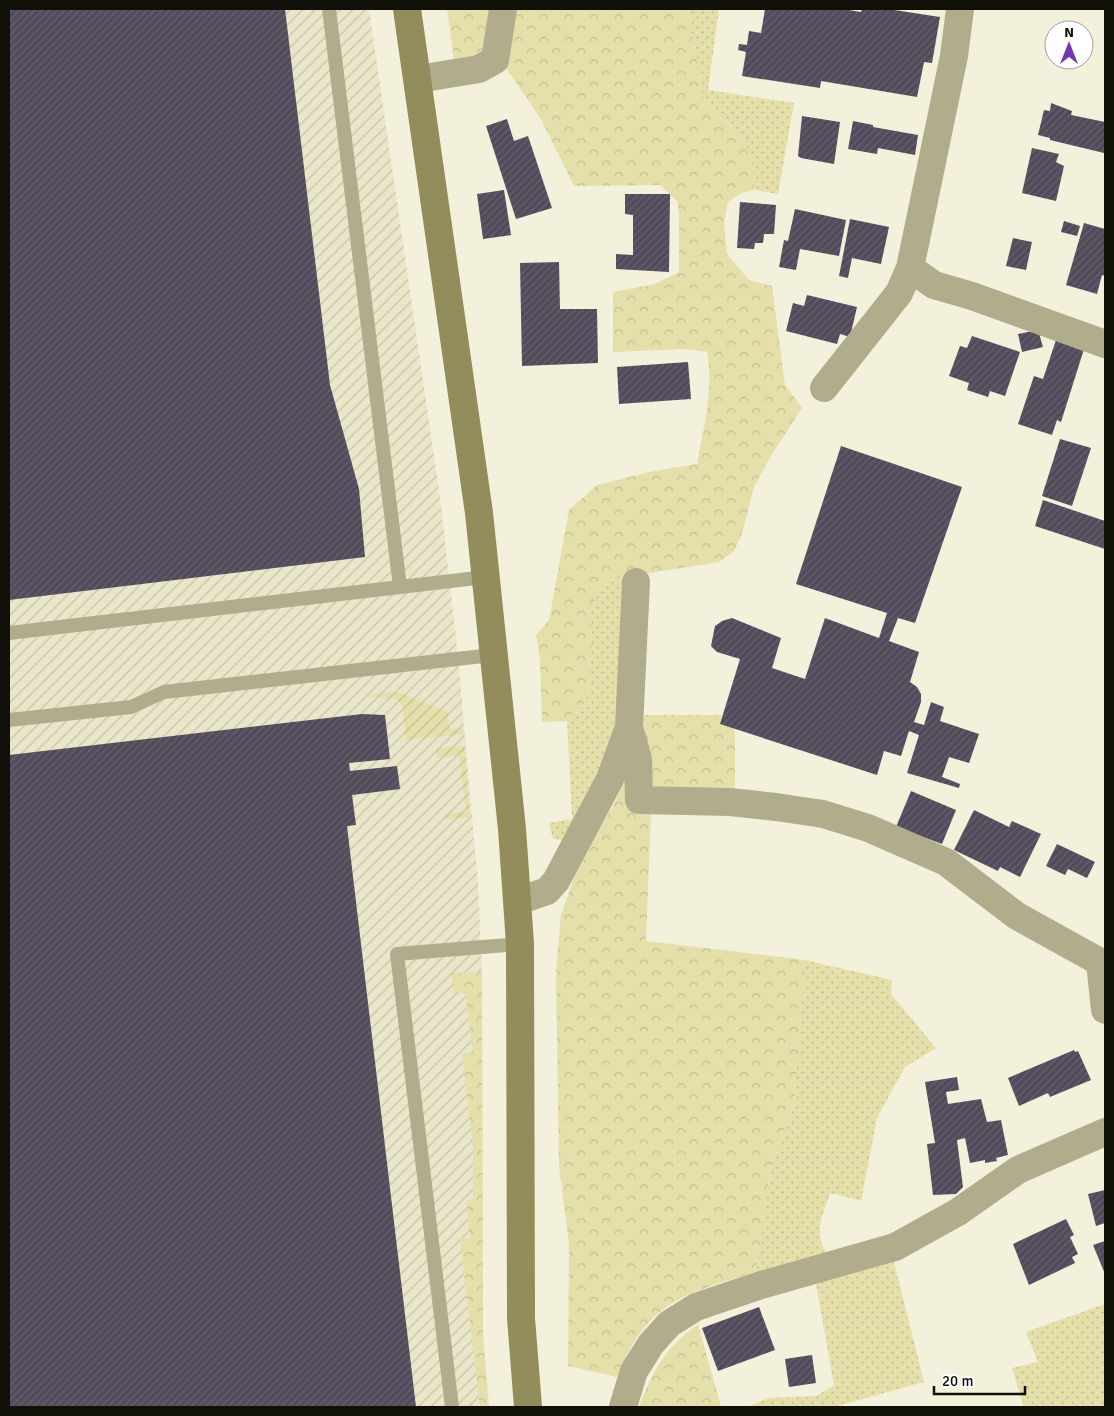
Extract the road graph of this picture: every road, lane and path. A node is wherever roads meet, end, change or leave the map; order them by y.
1 (329, 9) edge
2 (407, 9) edge
3 (503, 9) edge
4 (960, 9) edge
5 (418, 79) junction
6 (910, 268) junction
7 (1105, 344) edge
8 (824, 388) dead end
9 (485, 577) junction
10 (636, 582) dead end
11 (400, 587) junction
12 (9, 633) edge
13 (492, 655) junction
14 (9, 720) edge
15 (629, 727) junction
16 (518, 901) junction
17 (520, 944) junction
18 (1105, 1010) edge
19 (1105, 1132) edge
20 (452, 1407) edge
21 (528, 1407) edge
22 (623, 1407) edge

1 - 11 lane
2 - 5 street
3 - 5 street
4 - 6 street
5 - 9 street
6 - 7 street
6 - 8 street
9 - 11 lane
9 - 13 street
10 - 15 street
11 - 12 lane
13 - 14 lane
13 - 16 street
15 - 16 street
15 - 18 street
16 - 17 street
17 - 20 lane
17 - 21 street
19 - 22 street

